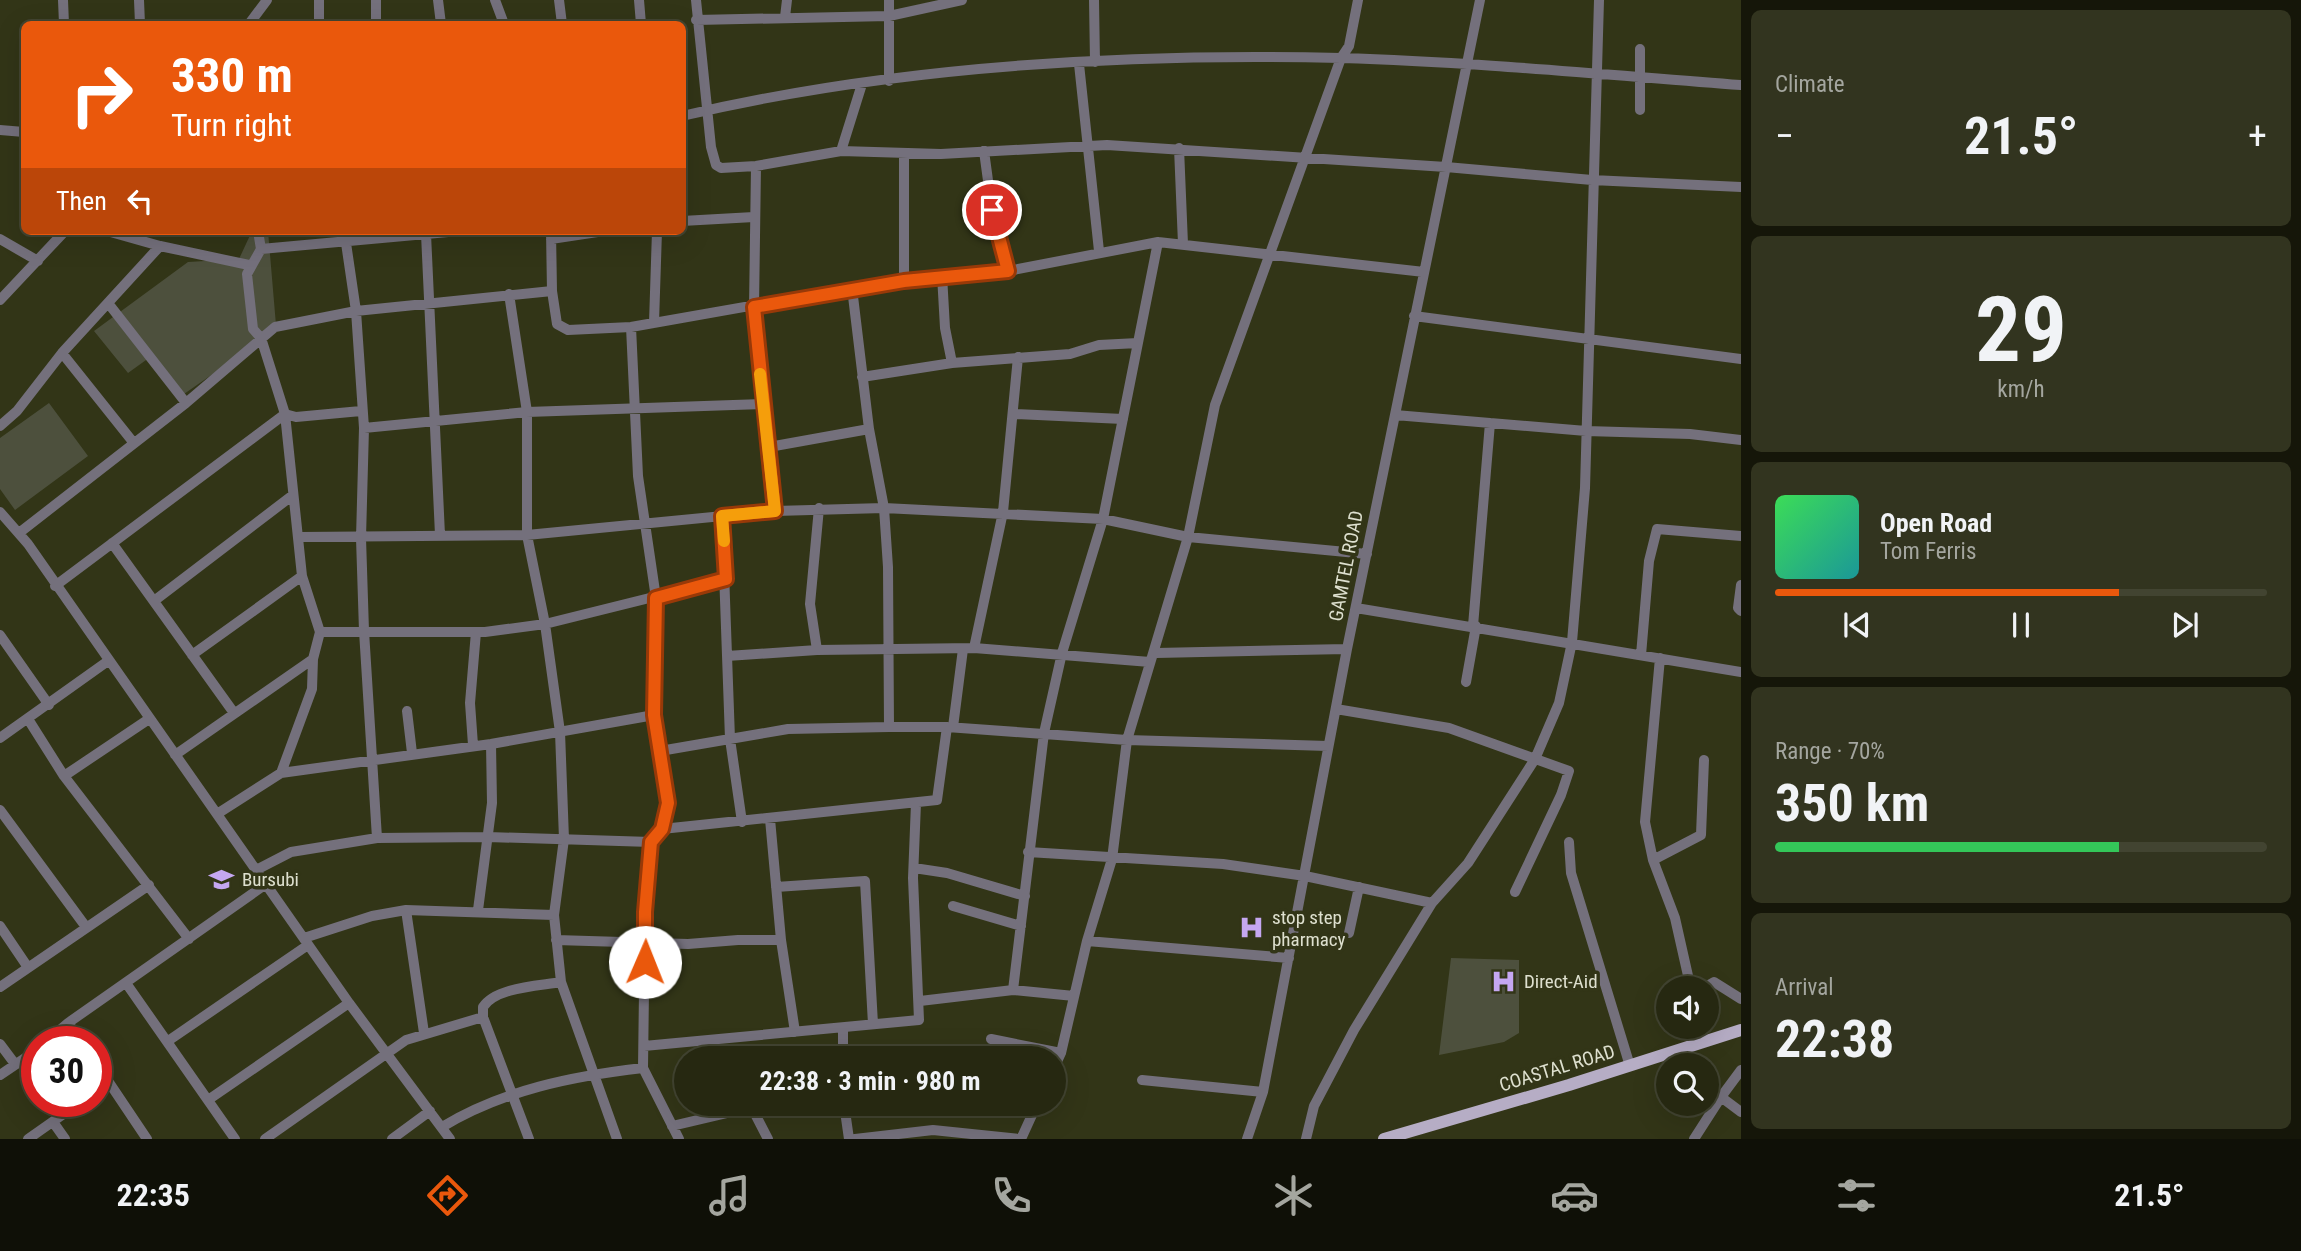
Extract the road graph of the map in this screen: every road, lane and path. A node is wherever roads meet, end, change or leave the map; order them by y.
1 (63, 0) edge
2 (139, 0) edge
3 (267, 0) edge
4 (318, 0) edge
5 (376, 0) edge
6 (438, 0) edge
7 (495, 0) edge
8 (559, 0) edge
9 (639, 0) edge
10 (696, 0) edge
11 (787, 0) edge
12 (889, 0) edge
13 (962, 0) edge
14 (1094, 0) edge
15 (1358, 0) edge
16 (1480, 0) edge
17 (1599, 0) edge
18 (889, 16) junction
19 (785, 17) junction
20 (696, 20) junction
21 (64, 21) edge
22 (140, 21) edge
23 (250, 21) edge
24 (319, 21) edge
25 (376, 21) edge
26 (441, 21) edge
27 (502, 21) edge
28 (562, 21) edge
29 (641, 21) edge
30 (1640, 49) dead end
31 (1341, 58) junction
32 (1094, 62) junction
33 (1079, 64) junction
34 (1467, 64) junction
35 (1598, 75) junction
36 (1639, 78) junction
37 (889, 81) junction
38 (862, 85) junction
39 (1741, 85) edge
40 (706, 110) junction
41 (1640, 110) dead end
42 (686, 115) edge
43 (0, 130) edge
44 (21, 132) edge
45 (1087, 146) junction
46 (1179, 148) junction
47 (984, 150) junction
48 (841, 151) junction
49 (904, 154) junction
50 (1304, 158) junction
51 (756, 166) junction
52 (1446, 167) junction
53 (1592, 180) junction
54 (1741, 187) edge
55 (754, 217) junction
56 (686, 221) edge
57 (61, 235) edge
58 (121, 235) edge
59 (259, 235) edge
60 (417, 235) edge
61 (426, 235) edge
62 (551, 235) edge
63 (657, 235) edge
64 (0, 239) edge
65 (1158, 242) junction
66 (346, 243) junction
67 (1183, 243) junction
68 (160, 246) junction
69 (261, 249) junction
70 (1099, 251) junction
71 (1272, 254) junction
72 (38, 261) junction
73 (249, 265) junction
74 (1008, 271) junction
75 (1424, 272) junction
76 (942, 275) junction
77 (904, 281) junction
78 (852, 288) junction
79 (552, 291) junction
80 (509, 294) junction
81 (0, 300) edge
82 (108, 303) junction
83 (427, 304) junction
84 (754, 307) junction
85 (356, 311) junction
86 (1415, 316) junction
87 (654, 323) junction
88 (631, 327) junction
89 (261, 338) junction
90 (1588, 339) junction
91 (1138, 343) junction
92 (62, 353) junction
93 (1018, 357) junction
94 (1741, 359) edge
95 (952, 363) junction
96 (862, 377) junction
97 (187, 403) junction
98 (764, 404) junction
99 (637, 409) junction
100 (361, 411) junction
101 (527, 412) junction
102 (285, 414) junction
103 (1014, 414) junction
104 (1395, 415) junction
105 (1123, 419) junction
106 (434, 421) junction
107 (1490, 424) junction
108 (0, 426) edge
109 (365, 428) junction
110 (869, 429) junction
111 (1586, 431) junction
112 (1741, 440) edge
113 (133, 442) junction
114 (769, 447) junction
115 (293, 495) junction
116 (819, 508) junction
117 (884, 508) junction
118 (775, 511) junction
119 (1003, 512) junction
120 (722, 516) junction
121 (1, 517) edge
122 (1103, 519) junction
123 (643, 524) junction
124 (19, 533) junction
125 (440, 535) junction
126 (527, 535) junction
127 (1741, 536) edge
128 (299, 537) junction
129 (1188, 537) junction
130 (361, 538) junction
131 (112, 543) junction
132 (1367, 554) junction
133 (302, 576) junction
134 (726, 579) junction
135 (1741, 585) edge
136 (55, 586) junction
137 (656, 598) junction
138 (153, 601) junction
139 (1356, 608) junction
140 (1741, 611) edge
141 (545, 624) junction
142 (1475, 626) junction
143 (364, 631) junction
144 (320, 632) junction
145 (476, 632) junction
146 (0, 635) edge
147 (1572, 642) junction
148 (969, 648) junction
149 (1347, 649) junction
150 (10, 650) junction
151 (817, 650) junction
152 (890, 650) junction
153 (1062, 653) junction
154 (192, 655) junction
155 (1641, 655) junction
156 (727, 656) junction
157 (0, 657) edge
158 (1153, 658) junction
159 (1660, 658) junction
160 (313, 659) junction
161 (108, 661) junction
162 (1741, 672) edge
163 (1466, 682) dead end
164 (49, 705) junction
165 (1336, 709) junction
166 (407, 711) dead end
167 (233, 713) junction
168 (654, 715) junction
169 (28, 719) junction
170 (149, 719) junction
171 (889, 727) junction
172 (950, 727) junction
173 (560, 732) junction
174 (1044, 733) junction
175 (0, 738) edge
176 (730, 739) junction
177 (1127, 740) junction
178 (491, 744) junction
179 (473, 745) junction
180 (1328, 746) junction
181 (660, 751) junction
182 (412, 753) junction
183 (175, 755) junction
184 (1535, 759) junction
185 (372, 760) junction
186 (1704, 760) dead end
187 (281, 773) junction
188 (64, 776) junction
189 (916, 803) junction
190 (0, 810) edge
191 (217, 814) junction
192 (770, 819) junction
193 (742, 822) junction
194 (662, 829) junction
195 (488, 837) junction
196 (377, 838) junction
197 (564, 839) junction
198 (651, 842) junction
199 (1569, 842) dead end
200 (1028, 852) junction
201 (1112, 859) junction
202 (1653, 860) junction
203 (914, 868) junction
204 (256, 870) junction
205 (1305, 876) junction
206 (267, 884) junction
207 (149, 885) junction
208 (776, 887) junction
209 (1359, 887) junction
210 (1514, 892) dead end
211 (1025, 895) junction
212 (1432, 903) junction
213 (953, 906) dead end
214 (406, 910) junction
215 (478, 910) junction
216 (554, 915) junction
217 (0, 926) edge
218 (1021, 926) junction
219 (86, 927) junction
220 (1349, 933) dead end
221 (189, 939) junction
222 (556, 940) junction
223 (781, 940) junction
224 (1087, 941) junction
225 (306, 942) junction
226 (646, 942) junction
227 (1289, 957) junction
228 (27, 966) junction
229 (1688, 976) edge
230 (561, 982) junction
231 (126, 983) junction
232 (1719, 985) edge
233 (0, 987) edge
234 (1013, 990) junction
235 (1074, 996) junction
236 (1741, 999) edge
237 (920, 1001) junction
238 (349, 1003) junction
239 (484, 1017) junction
240 (68, 1023) junction
241 (873, 1024) junction
242 (64, 1026) edge
243 (70, 1026) edge
244 (843, 1028) junction
245 (1741, 1030) edge
246 (795, 1032) junction
247 (424, 1033) junction
248 (991, 1039) dead end
249 (1695, 1039) edge
250 (168, 1041) junction
251 (0, 1044) edge
252 (1695, 1045) junction
253 (644, 1046) junction
254 (843, 1046) edge
255 (1026, 1046) edge
256 (1062, 1046) edge
257 (389, 1054) junction
258 (21, 1060) edge
259 (15, 1064) junction
260 (1630, 1066) junction
261 (643, 1068) junction
262 (1741, 1070) edge
263 (593, 1074) junction
264 (0, 1075) edge
265 (1142, 1080) dead end
266 (112, 1087) edge
267 (1263, 1092) junction
268 (511, 1094) junction
269 (1721, 1097) junction
270 (208, 1100) junction
271 (430, 1111) junction
272 (1741, 1112) edge
273 (846, 1116) edge
274 (1031, 1116) edge
275 (61, 1117) edge
276 (54, 1122) junction
277 (673, 1126) junction
278 (443, 1127) junction
279 (29, 1139) edge
280 (65, 1139) edge
281 (147, 1139) edge
282 (235, 1139) edge
283 (265, 1139) edge
284 (391, 1139) edge
285 (450, 1139) edge
286 (528, 1139) edge
287 (617, 1139) edge
288 (679, 1139) edge
289 (768, 1139) edge
290 (849, 1139) edge
291 (855, 1139) edge
292 (1020, 1139) edge
293 (1247, 1139) edge
294 (1306, 1139) edge
295 (1384, 1139) edge
296 (1694, 1139) edge

1 - 21 street
2 - 22 street
3 - 23 street
4 - 24 street
5 - 25 street
6 - 26 street
7 - 27 street
8 - 28 street
9 - 29 street
10 - 20 street
11 - 19 street
12 - 18 street
13 - 18 street
14 - 32 street
15 - 31 street
16 - 34 street, GAMTEL ROAD
17 - 35 street
18 - 19 street
18 - 37 street
19 - 20 street
20 - 40 street
30 - 36 street
31 - 32 street
31 - 34 street
31 - 50 street
32 - 33 street
33 - 37 street
33 - 45 street
34 - 35 street
34 - 52 street, GAMTEL ROAD
35 - 36 street
35 - 53 street
36 - 39 street
36 - 41 street
37 - 38 street
38 - 40 street
38 - 48 street
40 - 42 street
40 - 51 street
43 - 44 street
45 - 46 street
45 - 47 street
45 - 70 street
46 - 50 street
46 - 67 street
47 - 49 street
47 - 74 street
48 - 49 street
48 - 51 street
49 - 77 street
50 - 52 street
50 - 71 street
51 - 55 street
52 - 53 street
52 - 75 street, GAMTEL ROAD
53 - 54 street
53 - 90 street
55 - 56 street
55 - 84 street
57 - 72 street
58 - 68 street
59 - 69 street
60 - 66 street
61 - 83 street
62 - 79 street
63 - 87 street
64 - 72 street
65 - 67 street
65 - 70 street
65 - 91 street
66 - 69 street
66 - 85 street
67 - 71 street
68 - 73 street
68 - 82 street
69 - 73 street
70 - 74 street
71 - 75 street
71 - 129 street
72 - 81 street
73 - 89 street
74 - 76 street
75 - 86 street, GAMTEL ROAD
76 - 77 street
76 - 95 street
77 - 78 street
78 - 84 street
78 - 96 street
79 - 80 street
79 - 88 street
80 - 83 street
80 - 101 street
82 - 92 street
82 - 97 street
83 - 85 street
83 - 106 street
84 - 87 street
84 - 98 street
85 - 89 street
85 - 100 street
86 - 90 street
86 - 104 street, GAMTEL ROAD
87 - 88 street
88 - 99 street
89 - 97 street
89 - 102 street
90 - 94 street
90 - 111 street
91 - 93 street
91 - 105 street
92 - 108 street
92 - 113 street
93 - 95 street
93 - 103 street
95 - 96 street
96 - 110 street
97 - 113 street
98 - 99 street
98 - 114 street
99 - 101 street
99 - 123 street
100 - 102 street
100 - 109 street
101 - 106 street
101 - 126 street
102 - 115 street
102 - 131 street
103 - 105 street
103 - 119 street
104 - 107 street
104 - 132 street, GAMTEL ROAD
105 - 122 street
106 - 109 street
106 - 125 street
107 - 111 street
107 - 142 street
109 - 130 street
110 - 114 street
110 - 117 street
111 - 112 street
111 - 147 street
113 - 124 street
114 - 118 street
115 - 128 street
115 - 138 street
116 - 117 street
116 - 118 street
116 - 151 street
117 - 119 street
117 - 152 street
118 - 120 street
119 - 122 street
119 - 148 street
120 - 123 street
120 - 134 street
121 - 124 street
122 - 129 street
122 - 153 street
123 - 126 street
123 - 137 street
124 - 136 street
125 - 126 street
125 - 130 street
126 - 141 street
127 - 155 street
128 - 130 street
128 - 133 street
129 - 132 street
129 - 158 street
130 - 143 street
131 - 136 street
131 - 138 street
132 - 139 street, GAMTEL ROAD
133 - 144 street
133 - 154 street
134 - 137 street
134 - 156 street
135 - 140 street
136 - 161 street
137 - 141 street
137 - 168 street
138 - 154 street
139 - 142 street
139 - 149 street, GAMTEL ROAD
141 - 145 street
141 - 173 street
142 - 147 street
142 - 163 street
143 - 144 street
143 - 145 street
143 - 185 street
144 - 160 street
145 - 179 street
146 - 150 street
147 - 155 street
147 - 184 street
148 - 152 street
148 - 153 street
148 - 172 street
149 - 158 street
149 - 165 street, GAMTEL ROAD
150 - 157 street
150 - 164 street
151 - 152 street
151 - 156 street
152 - 171 street
153 - 158 street
153 - 174 street
154 - 167 street
155 - 159 street
156 - 176 street
158 - 177 street
159 - 162 street
159 - 202 street
160 - 167 street
160 - 187 street
161 - 164 street
161 - 170 street
164 - 169 street
165 - 180 street, GAMTEL ROAD
165 - 184 street
166 - 182 street
167 - 183 street
168 - 173 street
168 - 181 street
169 - 175 street
169 - 188 street
170 - 183 street
170 - 188 street
171 - 172 street
171 - 176 street
172 - 174 street
172 - 189 street
173 - 178 street
173 - 197 street
174 - 177 street
174 - 200 street
176 - 181 street
176 - 193 street
177 - 180 street
177 - 201 street
178 - 179 street
178 - 195 street
179 - 182 street
180 - 205 street, GAMTEL ROAD
181 - 194 street
182 - 185 street
183 - 191 street
184 - 210 street
184 - 212 street
185 - 187 street
185 - 196 street
186 - 202 street
187 - 191 street
188 - 207 street
189 - 192 street
189 - 203 street
190 - 219 street
191 - 204 street
192 - 193 street
192 - 208 street
193 - 194 street
194 - 198 street
195 - 196 street
195 - 197 street
195 - 215 street
196 - 204 street
197 - 198 street
197 - 216 street
198 - 226 street
199 - 260 street
200 - 201 street
200 - 211 street
201 - 205 street
201 - 224 street
202 - 229 street
203 - 211 street
203 - 237 street
204 - 206 street
205 - 209 street
205 - 227 street, GAMTEL ROAD
206 - 221 street
206 - 225 street
207 - 219 street
207 - 221 street
208 - 223 street
208 - 241 street
209 - 212 street
209 - 220 street
211 - 218 street
212 - 294 street
213 - 218 street
214 - 215 street
214 - 225 street
214 - 247 street
215 - 216 street
216 - 222 street
217 - 228 street
218 - 234 street
219 - 228 street
221 - 231 street
222 - 226 street
222 - 230 street
223 - 226 street
223 - 246 street
224 - 227 street
224 - 235 street
225 - 238 street
225 - 250 street
226 - 253 street
227 - 267 street, GAMTEL ROAD
228 - 233 street
230 - 239 street
230 - 263 street
231 - 240 street
231 - 250 street
232 - 236 street
234 - 235 street
234 - 237 street
235 - 256 street
237 - 241 street
238 - 257 street
238 - 270 street
239 - 247 street
239 - 268 street
240 - 242 street
240 - 243 street
241 - 244 street
244 - 246 street
244 - 254 street
245 - 252 main road, COASTAL ROAD
246 - 253 street
247 - 257 street
248 - 255 street
249 - 252 street
250 - 270 street
251 - 259 street
252 - 260 main road, COASTAL ROAD
253 - 261 street
257 - 271 street
257 - 283 street
258 - 259 street
259 - 264 street
260 - 295 main road, COASTAL ROAD
261 - 263 street
261 - 277 street
262 - 269 street
263 - 268 street
263 - 287 street
265 - 267 street
266 - 281 street
267 - 293 street, GAMTEL ROAD
268 - 278 street
268 - 286 street
269 - 272 street
269 - 296 street
270 - 282 street
271 - 278 street
271 - 284 street
273 - 290 street
274 - 292 street
275 - 276 street
276 - 279 street
276 - 280 street
277 - 288 street
277 - 289 street
278 - 285 street
291 - 292 street

